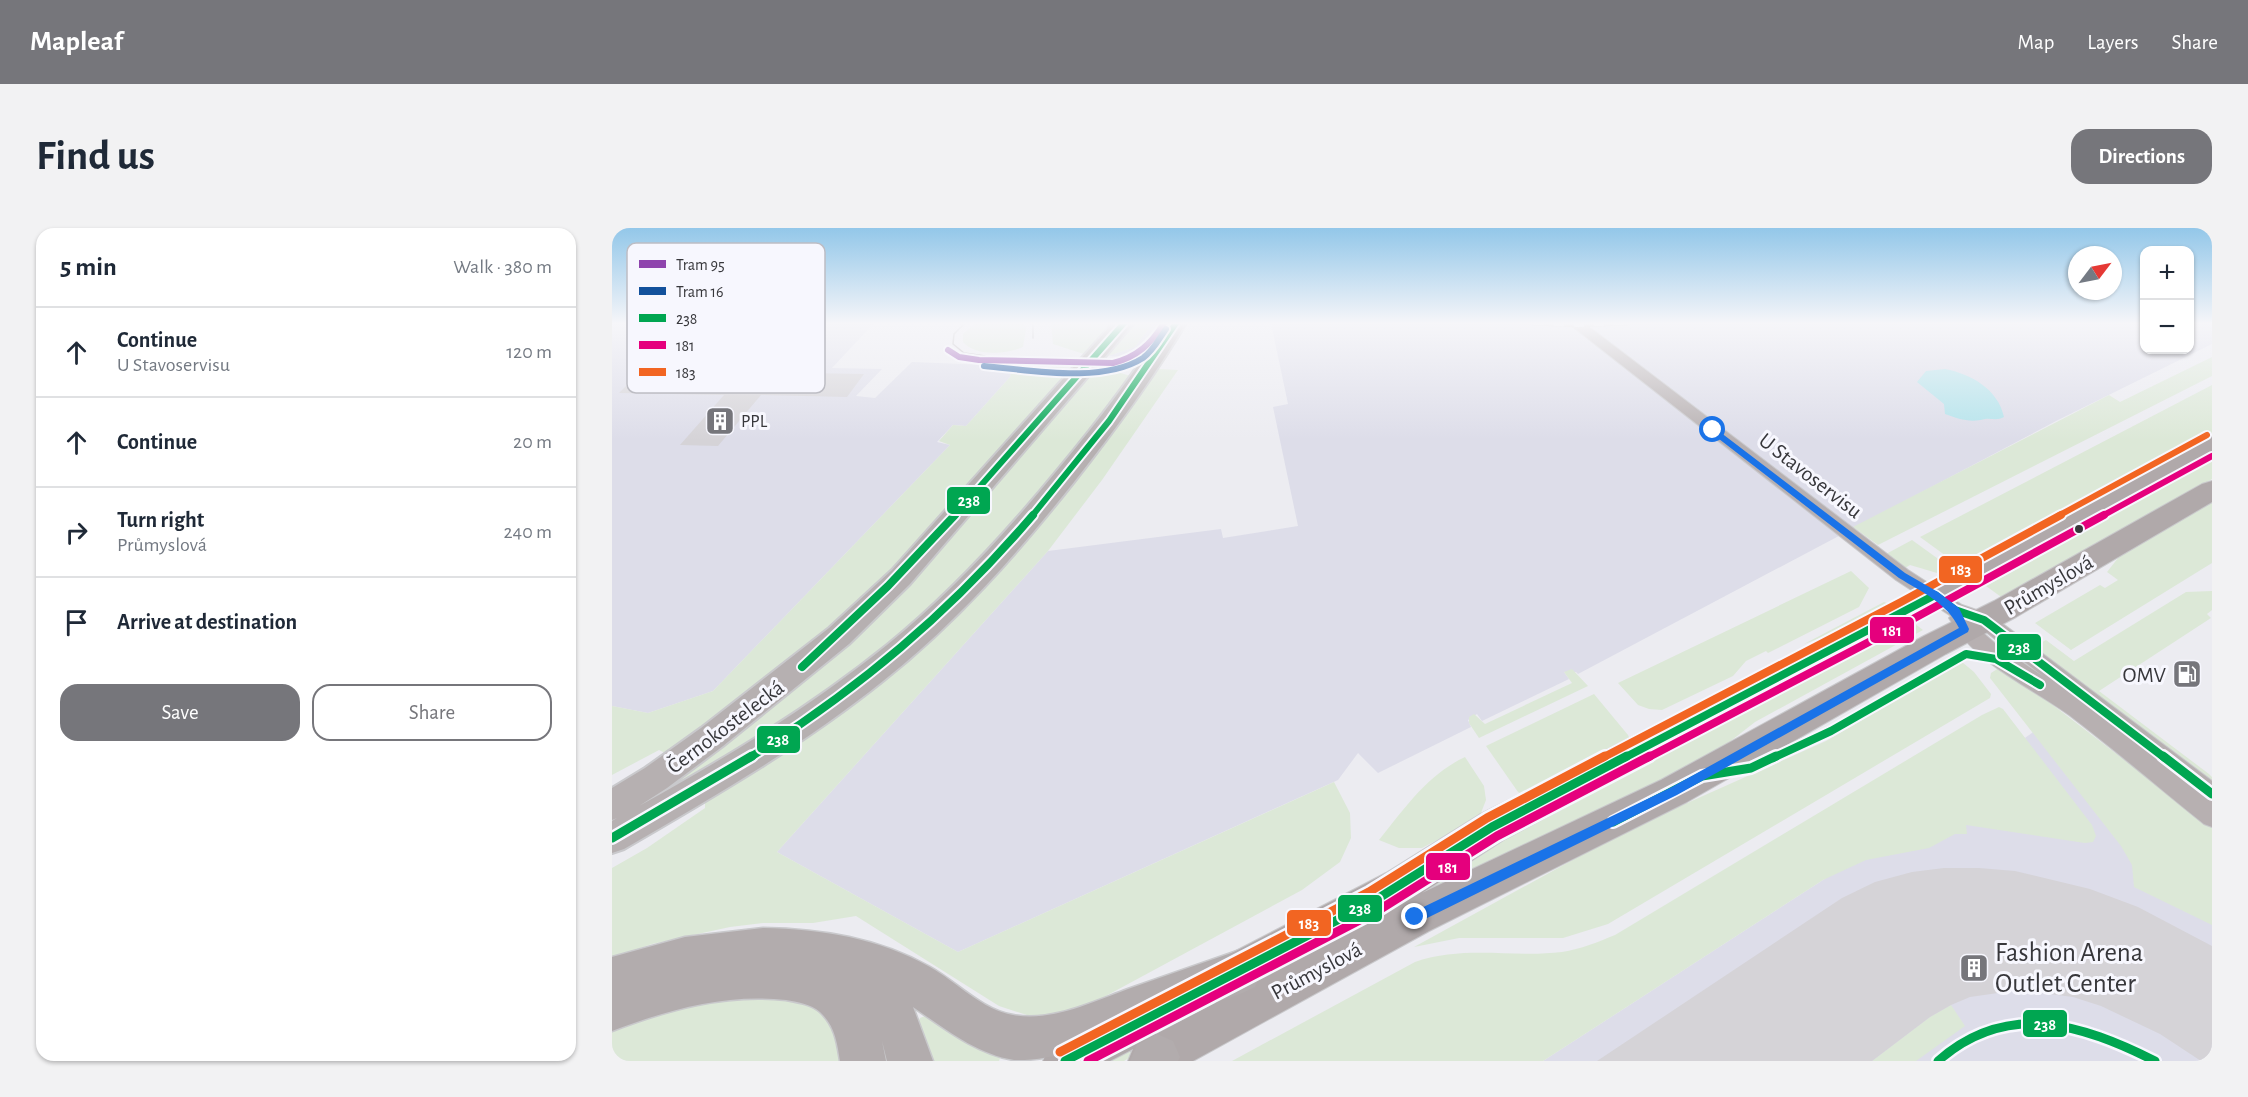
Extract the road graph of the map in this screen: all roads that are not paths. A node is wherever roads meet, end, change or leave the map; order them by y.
1 (1090, 362) edge
2 (1151, 362) edge
3 (1626, 362) edge
4 (2212, 444) edge
5 (2212, 490) edge
6 (1960, 614) junction
7 (2212, 794) edge
8 (612, 805) edge
9 (2212, 817) edge
10 (612, 838) edge
11 (790, 951) junction
12 (1240, 972) junction
13 (612, 979) edge
14 (612, 1009) edge
15 (1153, 1060) edge
16 (863, 1061) edge
17 (910, 1061) edge
18 (1065, 1061) edge

1 - 8 main road, Černokostelecká
2 - 10 main road, Černokostelecká
3 - 6 street, U Stavoservisu
4 - 6 main road, Průmyslová
5 - 6 main road, Průmyslová
6 - 7 street
6 - 9 street
6 - 12 main road, Průmyslová
6 - 15 main road, Průmyslová
11 - 12 highway
11 - 13 highway
11 - 17 highway
12 - 18 main road, Průmyslová
14 - 16 highway

